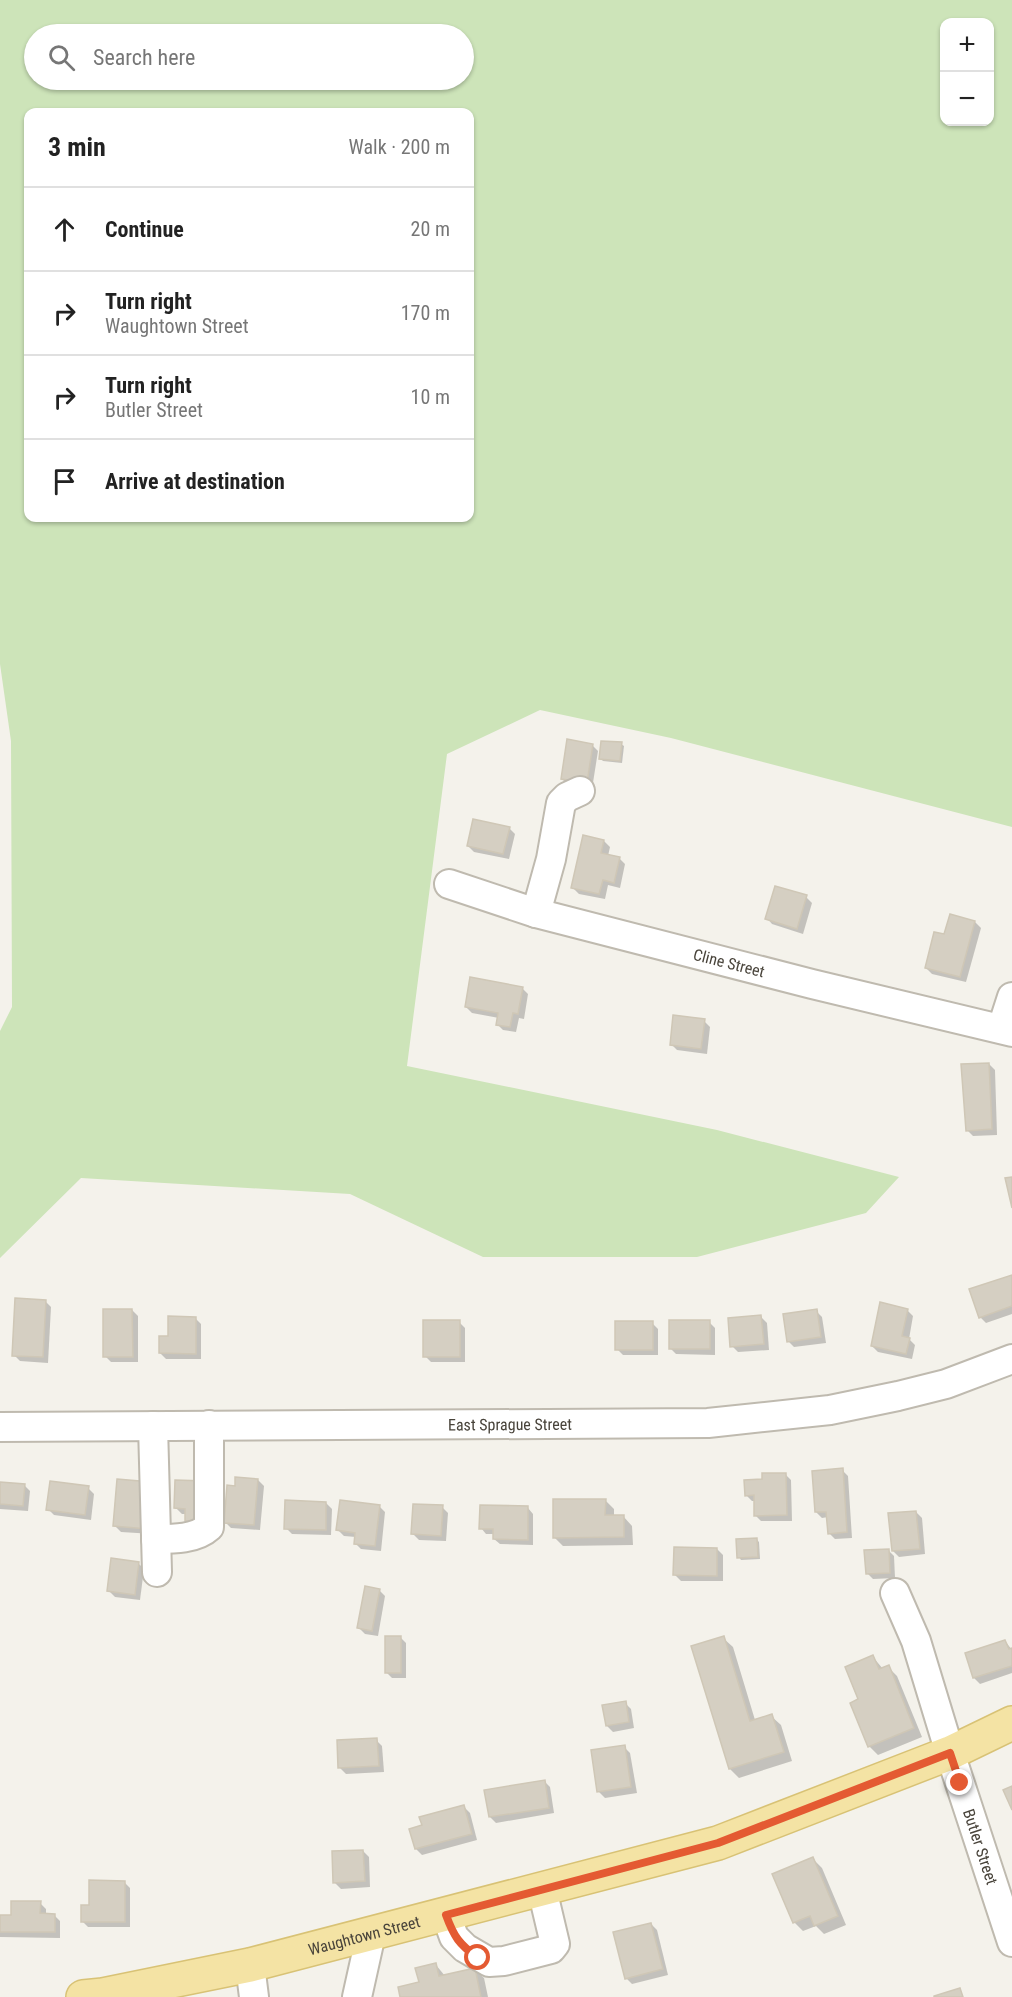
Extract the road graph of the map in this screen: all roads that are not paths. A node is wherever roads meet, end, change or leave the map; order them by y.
1 (580, 791) dead end
2 (449, 884) dead end
3 (536, 913) junction
4 (1012, 997) edge
5 (1007, 1030) edge
6 (1012, 1359) edge
7 (209, 1425) junction
8 (153, 1426) junction
9 (0, 1427) edge
10 (156, 1539) junction
11 (156, 1572) dead end
12 (895, 1593) dead end
13 (1012, 1724) edge
14 (950, 1753) junction
15 (542, 1889) junction
16 (446, 1915) junction
17 (371, 1935) junction
18 (1012, 1942) edge
19 (250, 1965) junction
20 (165, 1990) edge
21 (83, 1997) edge
22 (254, 1997) edge
23 (357, 1997) edge

1 - 3 street
2 - 3 street, Cline Street
3 - 5 street, Cline Street
4 - 5 street
6 - 7 street, East Sprague Street
7 - 8 street, East Sprague Street
7 - 10 street
8 - 9 street, East Sprague Street
8 - 10 street
10 - 11 street
12 - 14 street, Butler Street
13 - 14 main road, Waughtown Street
14 - 15 main road, Waughtown Street
14 - 18 street, Butler Street
15 - 16 main road, Waughtown Street
15 - 16 street
16 - 17 main road, Waughtown Street
17 - 19 main road, Waughtown Street
17 - 23 street
19 - 20 main road, Waughtown Street
19 - 22 street
20 - 21 main road, Waughtown Street

